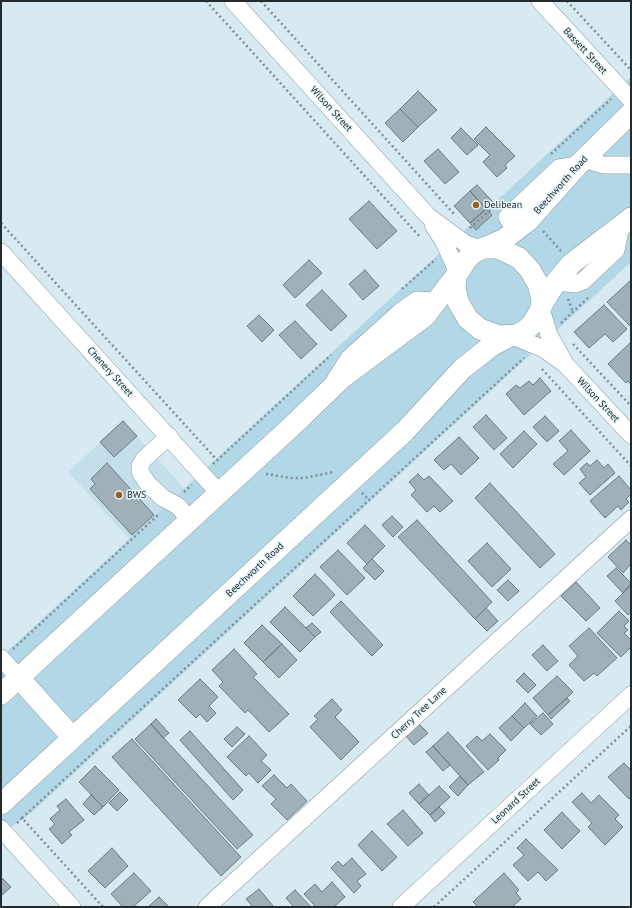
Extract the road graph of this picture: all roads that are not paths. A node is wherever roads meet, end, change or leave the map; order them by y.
1 (233, 1) edge
2 (540, 1) edge
3 (626, 95) edge
4 (631, 113) edge
5 (581, 162) junction
6 (631, 165) edge
7 (626, 222) edge
8 (451, 242) junction
9 (482, 248) junction
10 (1, 252) edge
11 (457, 275) junction
12 (541, 307) junction
13 (510, 337) junction
14 (566, 365) junction
15 (631, 435) edge
16 (169, 436) junction
17 (219, 493) junction
18 (189, 519) junction
19 (631, 519) edge
20 (1, 659) edge
21 (19, 678) junction
22 (1, 694) edge
23 (631, 695) edge
24 (72, 738) junction
25 (1, 804) edge
26 (3, 831) edge
27 (72, 907) edge
28 (207, 907) edge
29 (401, 907) edge

1 - 8 street, Wilson Street
2 - 3 street, Bassett Street
4 - 5 main road, Beechworth Road
5 - 6 street
5 - 9 main road, Beechworth Road
7 - 12 main road
8 - 9 street, Wilson Street
8 - 11 street, Wilson Street
9 - 11 main road
9 - 12 main road
10 - 16 street, Chenery Street
11 - 13 main road
11 - 17 main road
12 - 13 main road
12 - 14 street, Wilson Street
13 - 14 street, Wilson Street
13 - 24 main road, Beechworth Road
14 - 15 street, Wilson Street
16 - 17 street, Chenery Street
16 - 18 street
17 - 18 main road
18 - 21 main road
19 - 28 street, Cherry Tree Lane
20 - 21 street
21 - 22 main road
21 - 24 main road
23 - 29 street, Leonard Street
24 - 25 main road, Beechworth Road
26 - 27 street

